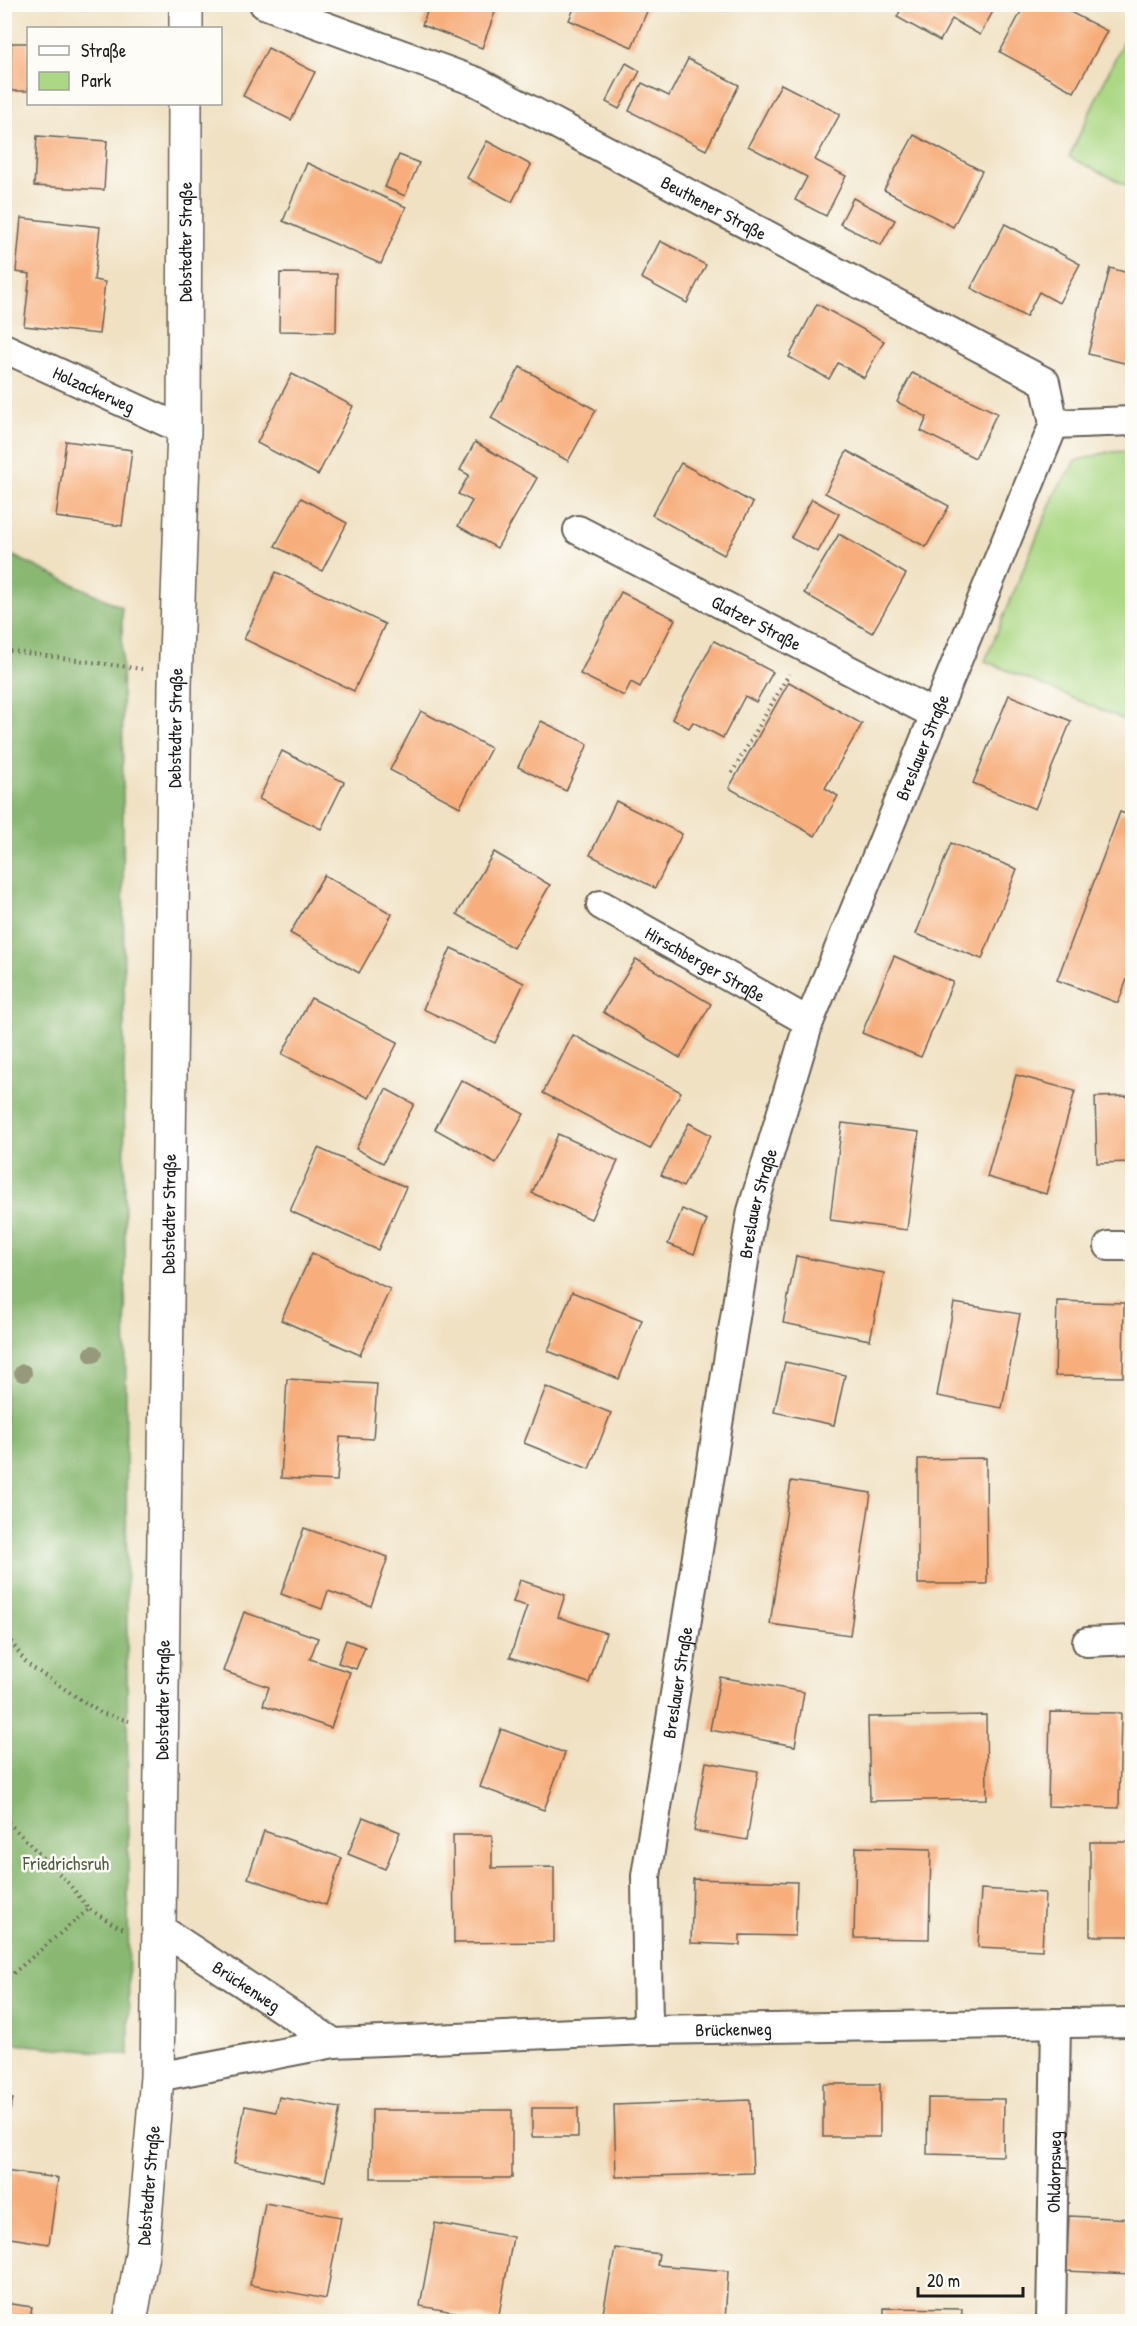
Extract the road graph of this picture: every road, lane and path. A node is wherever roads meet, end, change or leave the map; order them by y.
1 (186, 4) edge
2 (264, 4) edge
3 (186, 27) edge
4 (185, 105) edge
5 (4, 348) edge
6 (1132, 421) edge
7 (1054, 424) junction
8 (184, 430) junction
9 (578, 530) dead end
10 (804, 647) junction
11 (4, 650) edge
12 (175, 674) junction
13 (936, 715) junction
14 (732, 773) dead end
15 (601, 905) dead end
16 (808, 1022) junction
17 (4, 1632) edge
18 (1132, 1640) edge
19 (1087, 1642) dead end
20 (161, 1730) junction
21 (4, 1818) edge
22 (90, 1910) junction
23 (159, 1928) junction
24 (4, 1981) edge
25 (1132, 2022) edge
26 (1056, 2023) junction
27 (648, 2030) junction
28 (334, 2043) junction
29 (157, 2078) junction
30 (129, 2322) edge
31 (1051, 2322) edge

1 - 3 main road
2 - 7 street, Beuthener Straße
4 - 8 main road, Debstedter Straße
5 - 8 street, Holzackerweg
6 - 7 street
7 - 13 street, Breslauer Straße
8 - 12 main road, Debstedter Straße
9 - 10 street, Glatzer Straße
10 - 13 street, Glatzer Straße
10 - 14 path
11 - 12 path
12 - 20 main road, Debstedter Straße
13 - 16 street, Breslauer Straße
15 - 16 street, Hirschberger Straße
16 - 27 street, Breslauer Straße
17 - 20 path
18 - 19 street
20 - 23 main road, Debstedter Straße
21 - 22 path
22 - 23 path
22 - 24 path
23 - 28 street, Brückenweg
23 - 29 main road, Debstedter Straße
25 - 26 street, Brückenweg
26 - 27 street, Brückenweg
26 - 31 street, Ohldorpsweg
27 - 28 street, Brückenweg
28 - 29 street, Brückenweg
29 - 30 main road, Debstedter Straße

